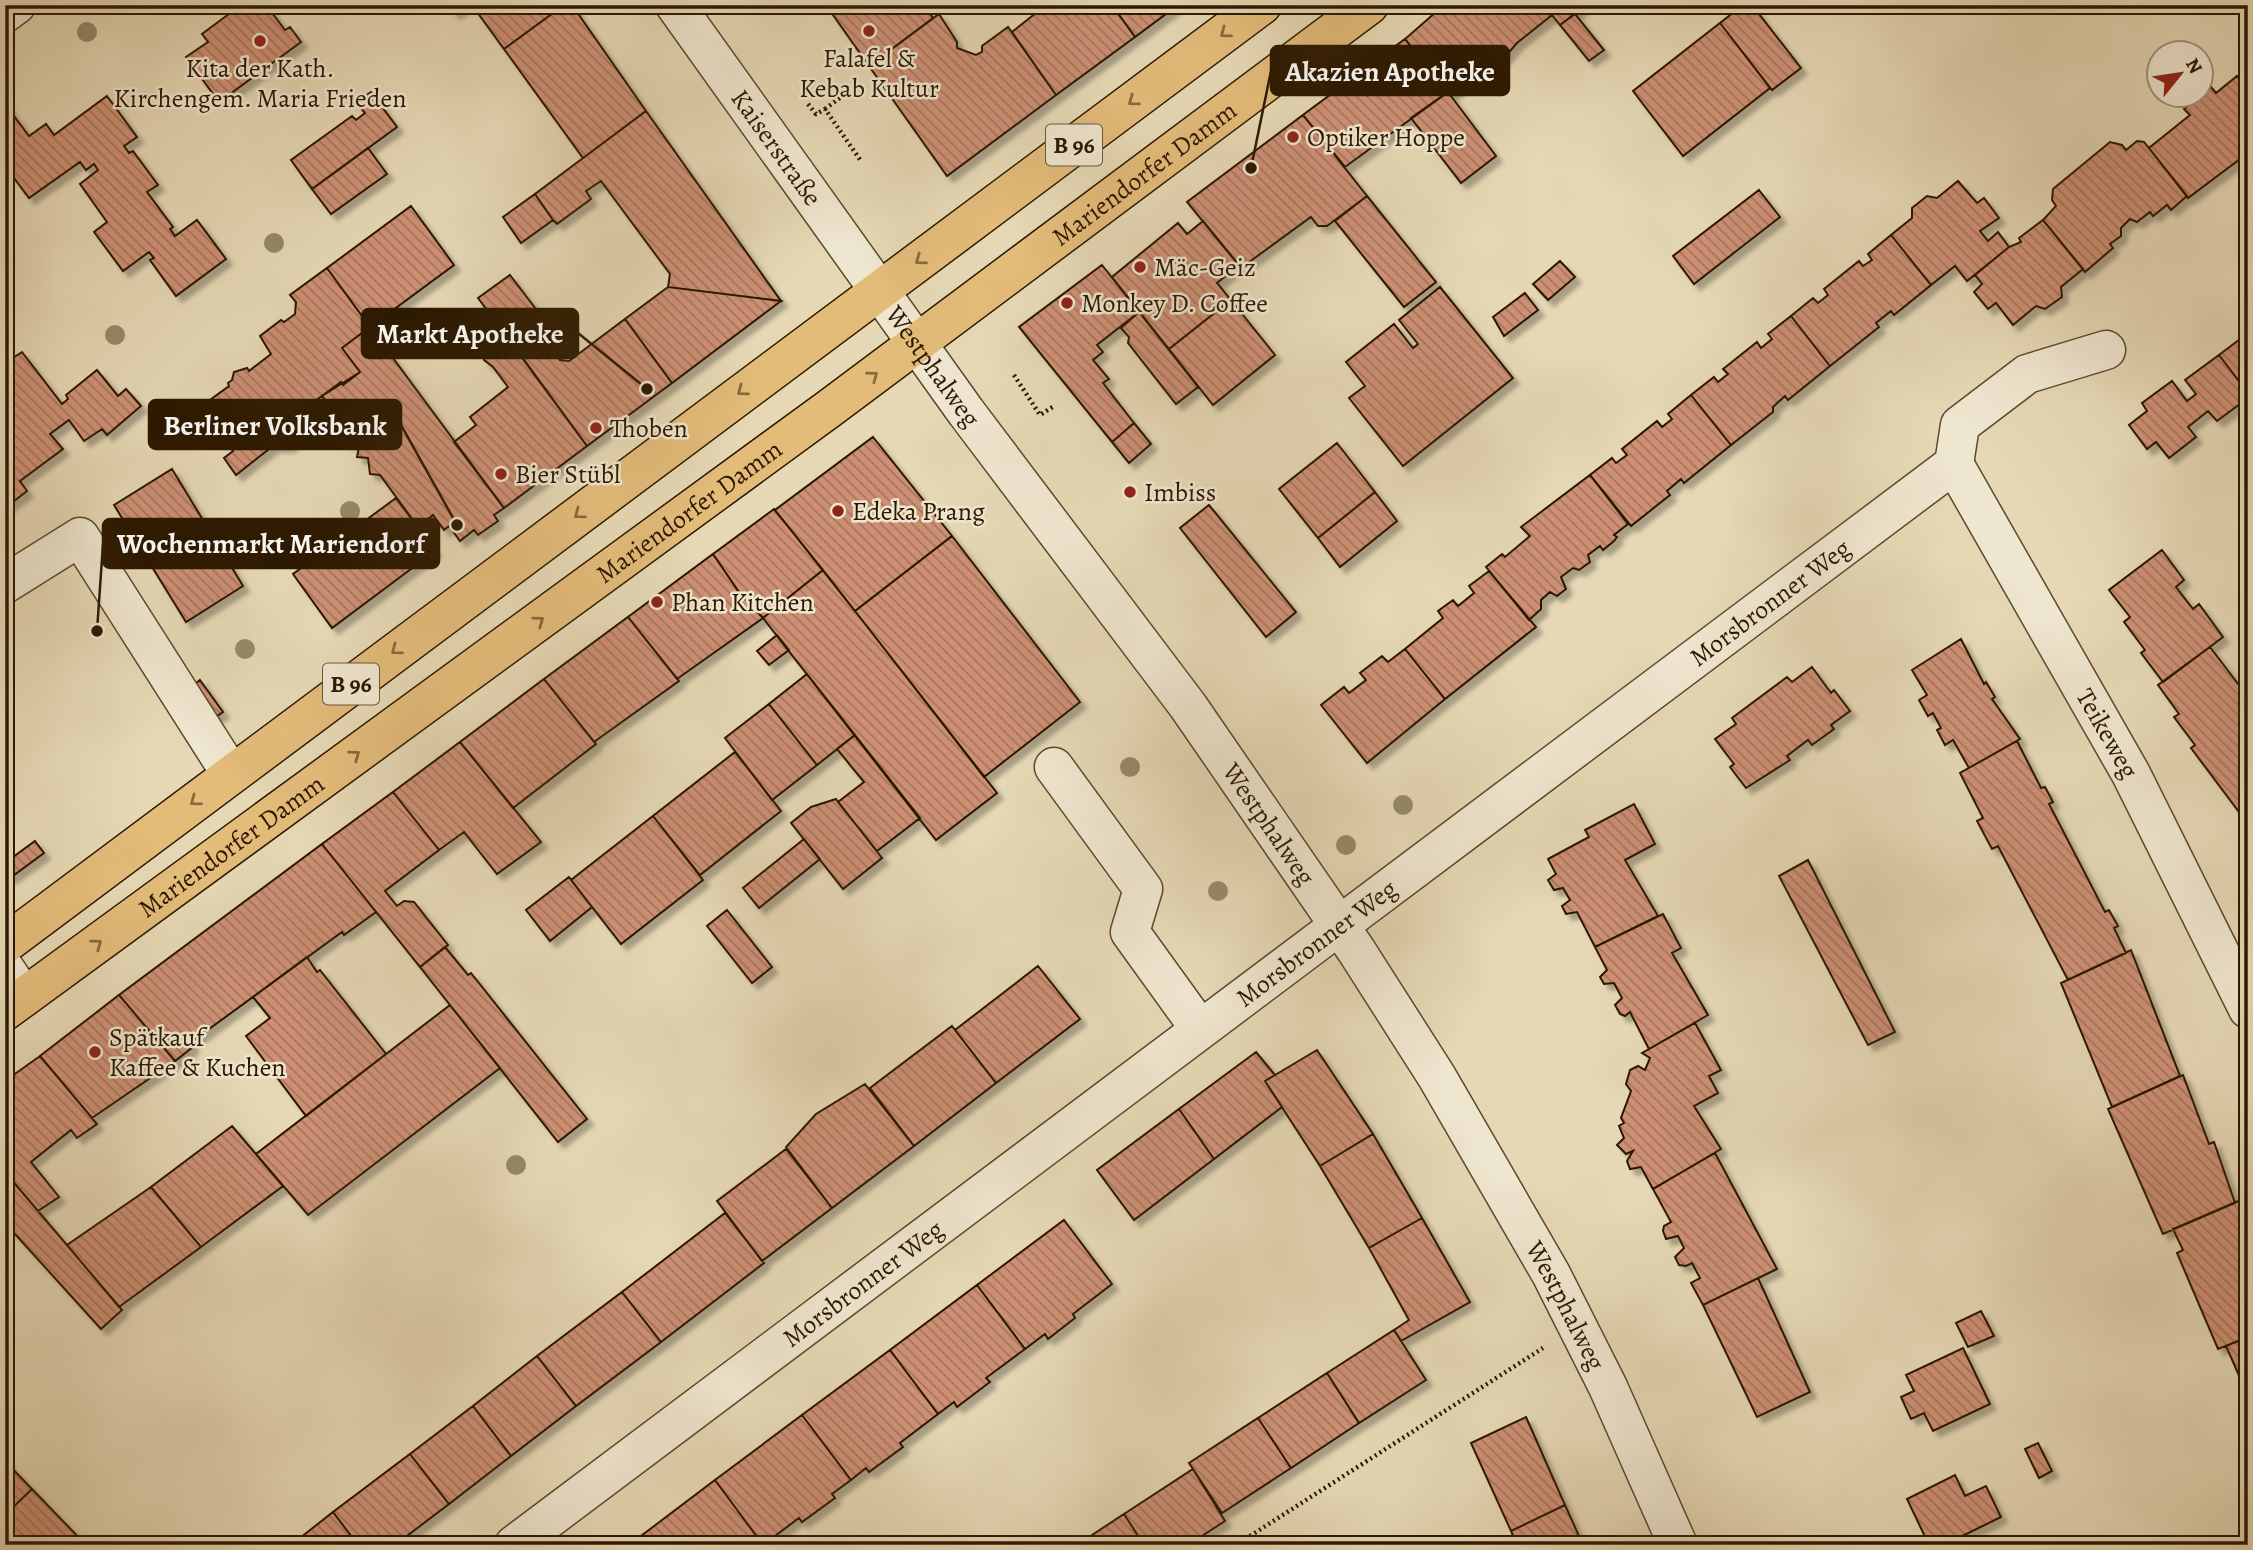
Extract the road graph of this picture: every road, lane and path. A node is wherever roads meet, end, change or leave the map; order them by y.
1 (16, 5) edge
2 (675, 5) edge
3 (1262, 5) edge
4 (1369, 5) edge
5 (5, 13) edge
6 (841, 97) dead end
7 (808, 104) dead end
8 (825, 108) junction
9 (861, 161) dead end
10 (878, 290) junction
11 (917, 343) junction
12 (2106, 350) dead end
13 (1014, 375) dead end
14 (1054, 406) dead end
15 (1954, 464) junction
16 (5, 584) edge
17 (1054, 767) dead end
18 (231, 774) junction
19 (1339, 925) junction
20 (5, 944) edge
21 (11, 992) edge
22 (2248, 1009) edge
23 (1200, 1029) junction
24 (1547, 1346) dead end
25 (514, 1545) edge
26 (1236, 1545) edge
27 (1678, 1545) edge

1 - 5 street
2 - 10 street, Kaiserstraße
3 -> 10 main road, B 96
4 - 11 main road, Mariendorfer Damm / B 96
6 - 8 path
7 - 8 path
8 - 9 path
10 - 11 street, Westphalweg
10 -> 18 main road, B 96
11 - 19 street, Westphalweg
21 -> 11 main road, Mariendorfer Damm / B 96
12 - 15 street
13 - 14 path
15 - 19 street, Morsbronner Weg
15 - 22 street, Teikeweg
16 - 18 street
17 - 23 street
18 -> 20 main road, B 96
19 - 23 street, Morsbronner Weg
19 - 27 street, Westphalweg
23 - 25 street, Morsbronner Weg
24 - 26 path

